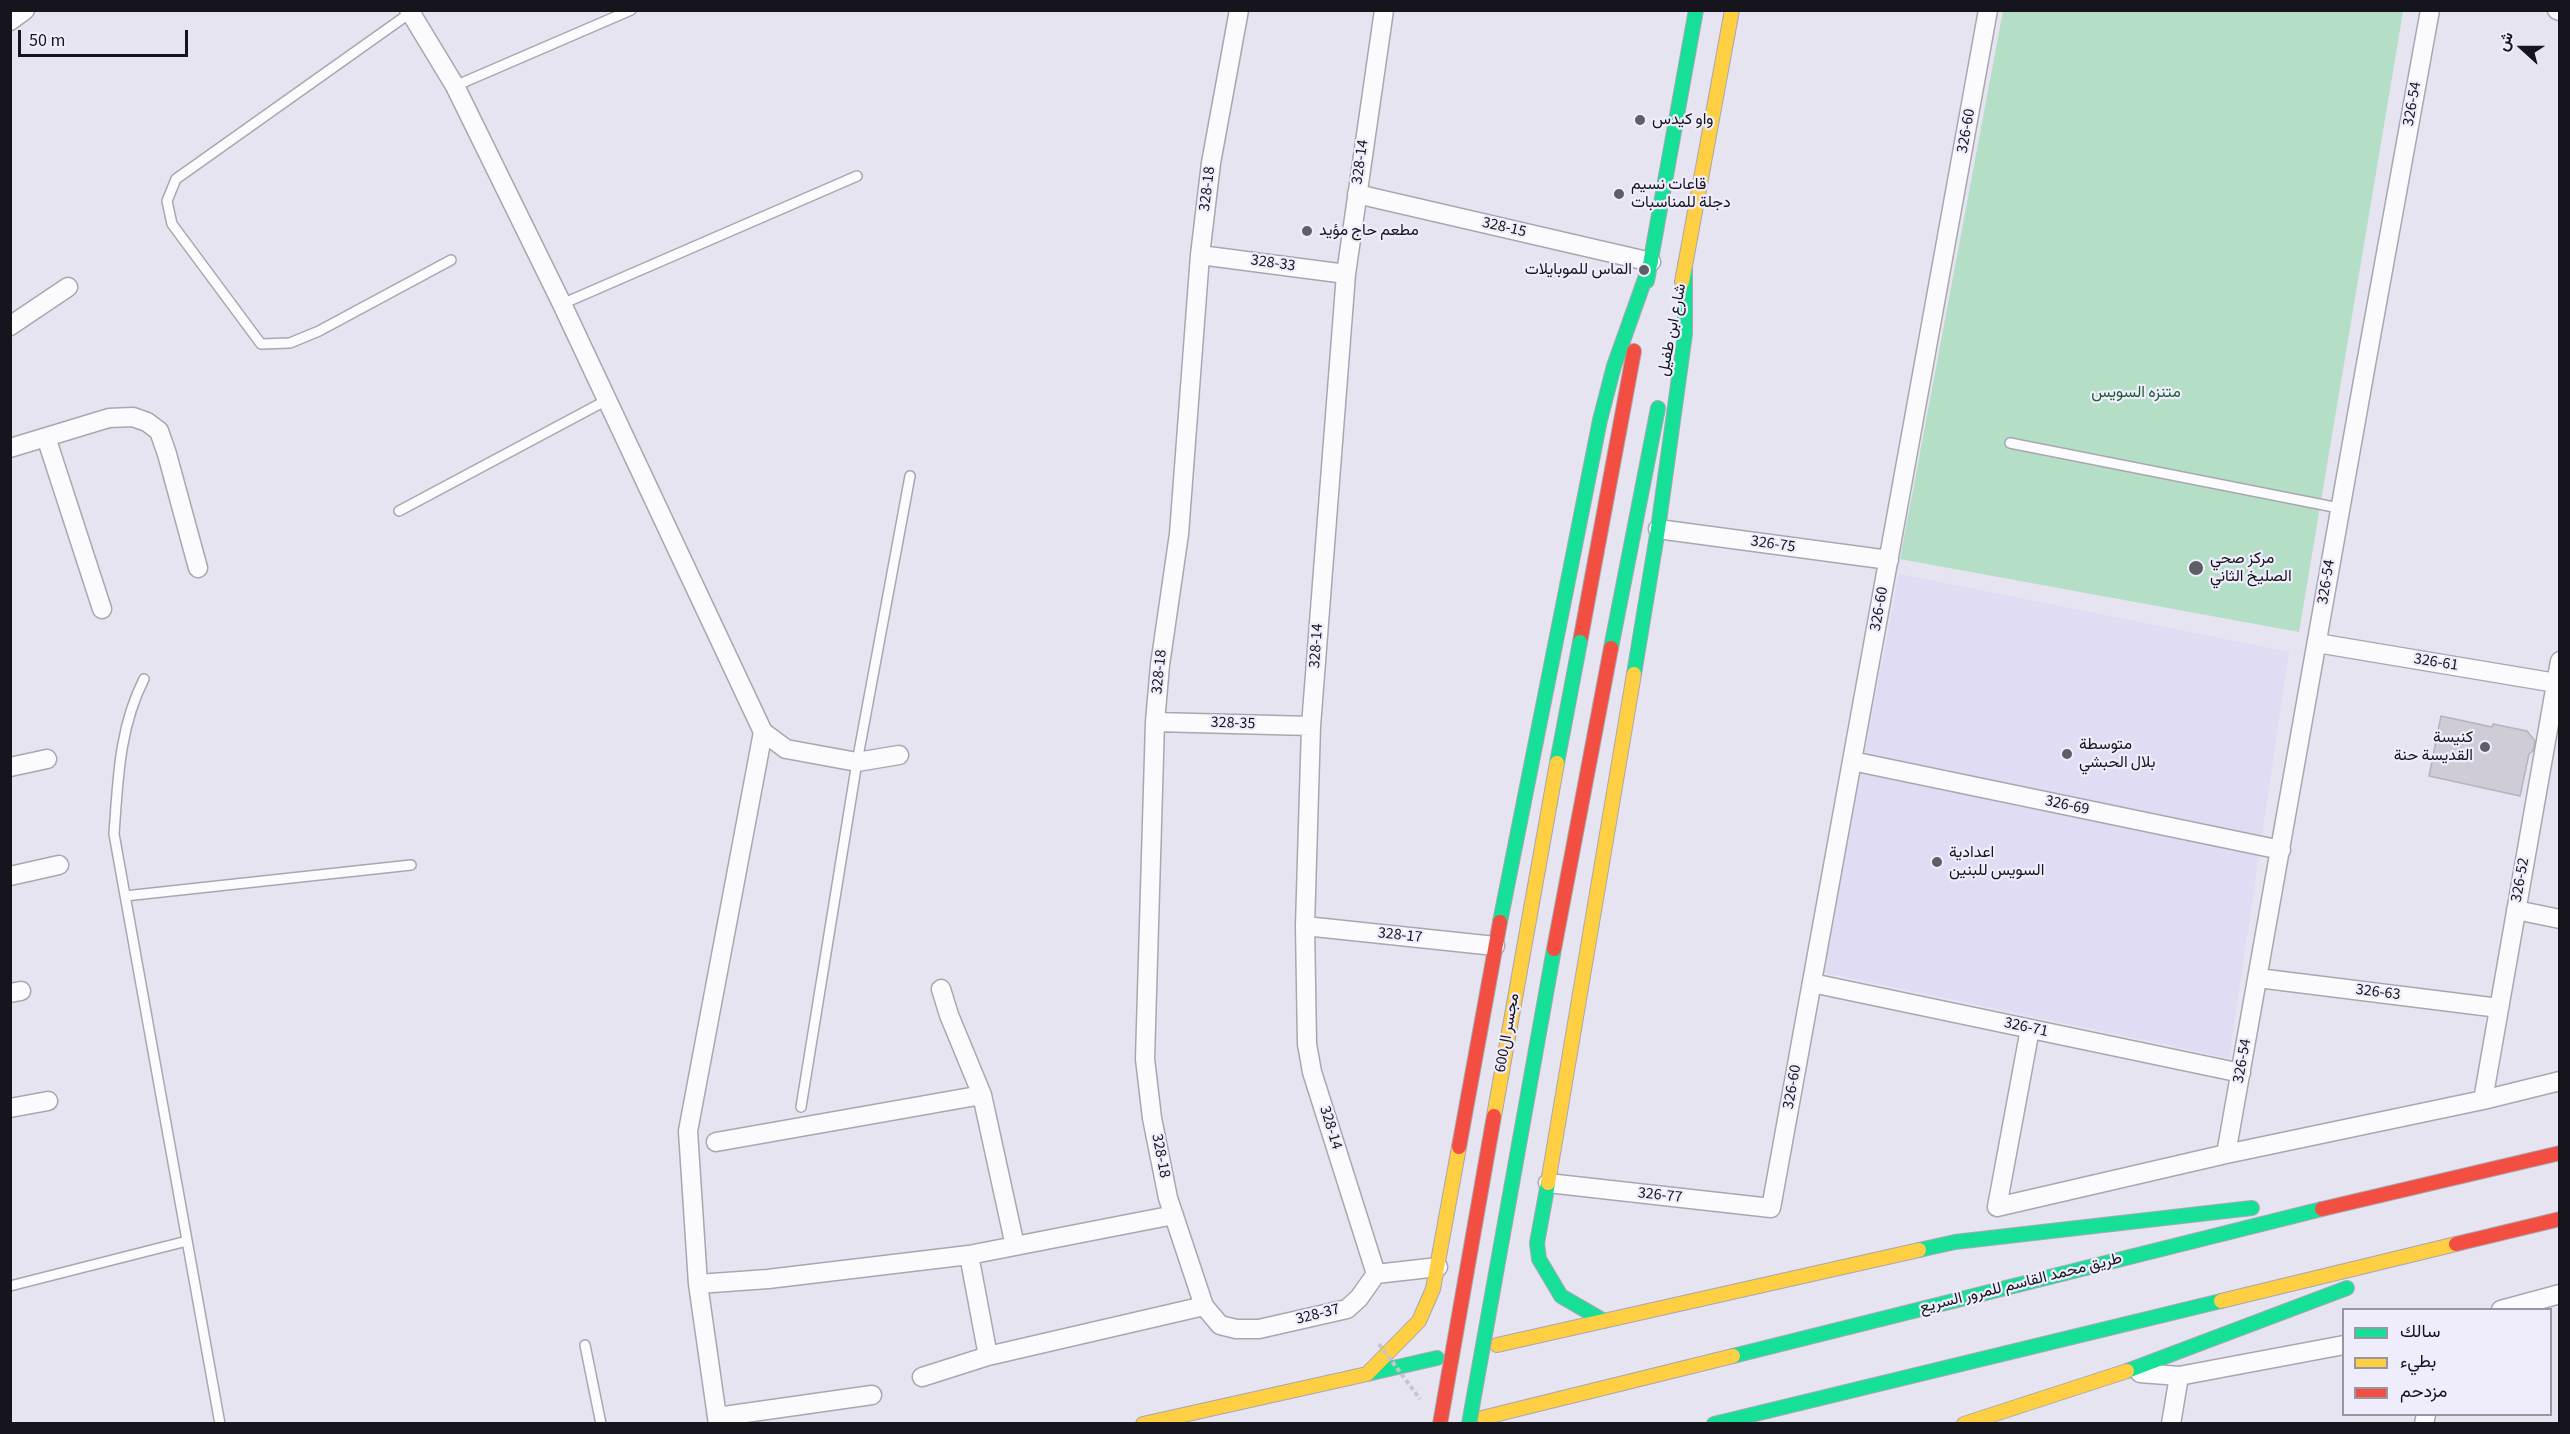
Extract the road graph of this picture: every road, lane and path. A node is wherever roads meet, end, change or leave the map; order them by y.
1 (25, 10) edge
2 (630, 10) edge
3 (1239, 10) edge
4 (1384, 10) edge
5 (1696, 10) edge
6 (1732, 10) edge
7 (1988, 10) edge
8 (2430, 10) edge
9 (409, 12) edge
10 (10, 21) edge
11 (455, 86) junction
12 (857, 176) dead end
13 (1357, 194) junction
14 (1200, 255) junction
15 (452, 260) dead end
16 (1651, 262) junction
17 (1685, 265) junction
18 (1346, 274) junction
19 (68, 287) dead end
20 (562, 304) junction
21 (10, 326) edge
22 (1667, 358) dead end
23 (1660, 393) dead end
24 (607, 400) junction
25 (46, 437) junction
26 (2010, 443) dead end
27 (10, 448) edge
28 (910, 476) dead end
29 (2338, 508) junction
30 (399, 511) dead end
31 (1658, 529) junction
32 (1888, 561) junction
33 (198, 568) dead end
34 (102, 609) dead end
35 (1580, 642) joint
36 (2317, 643) junction
37 (1611, 648) joint
38 (2559, 661) edge
39 (144, 679) dead end
40 (2556, 683) junction
41 (1155, 722) junction
42 (1311, 726) junction
43 (763, 732) junction
44 (899, 754) dead end
45 (47, 759) dead end
46 (1852, 761) junction
47 (857, 762) junction
48 (10, 767) edge
49 (2281, 850) junction
50 (59, 865) dead end
51 (411, 865) dead end
52 (10, 876) edge
53 (125, 896) junction
54 (2516, 910) junction
55 (2559, 919) edge
56 (1305, 926) junction
57 (1495, 946) junction
58 (2258, 978) junction
59 (1812, 983) junction
60 (941, 989) dead end
61 (2499, 1008) junction
62 (2030, 1029) junction
63 (2241, 1073) junction
64 (2559, 1081) edge
65 (982, 1095) junction
66 (2483, 1100) junction
67 (48, 1101) dead end
68 (801, 1107) dead end
69 (10, 1108) edge
70 (716, 1143) dead end
71 (2226, 1154) junction
72 (2559, 1154) edge
73 (1548, 1183) junction
74 (2385, 1193) junction
75 (1771, 1208) joint
76 (1174, 1215) junction
77 (2559, 1219) edge
78 (2480, 1238) junction
79 (187, 1241) junction
80 (1015, 1246) junction
81 (969, 1255) junction
82 (1437, 1267) junction
83 (1376, 1274) junction
84 (698, 1284) junction
85 (10, 1286) edge
86 (2559, 1294) edge
87 (1204, 1306) junction
88 (2508, 1308) edge
89 (1604, 1321) junction
90 (1220, 1325) joint
91 (1379, 1344) dead end
92 (585, 1345) dead end
93 (1497, 1345) dead end
94 (2342, 1345) edge
95 (988, 1356) junction
96 (1437, 1358) dead end
97 (2127, 1371) junction
98 (1366, 1374) junction
99 (2179, 1376) junction
100 (922, 1377) dead end
101 (872, 1395) dead end
102 (1424, 1405) dead end
103 (1482, 1418) dead end
104 (717, 1420) edge
105 (219, 1424) edge
106 (601, 1424) edge
107 (1143, 1424) edge
108 (1440, 1424) edge
109 (1469, 1424) edge
110 (1714, 1424) edge
111 (1964, 1424) edge
112 (2171, 1424) edge

1 - 10 street
2 - 11 lane
3 - 14 street, 328-18
4 - 13 street, 328-14
5 - 16 main road, شارع ابن طفيل
6 - 17 main road, شارع ابن طفيل
7 - 32 street, 326-60
8 - 29 street, 326-54
9 - 11 street
9 - 15 lane
11 - 20 street
12 - 20 lane
13 - 16 street, 328-15
13 - 18 street, 328-14
14 - 18 street, 328-33
14 - 41 street, 328-18
16 - 35 main road, شارع ابن طفيل
16 - 57 main road
17 - 22 main road, شارع ابن طفيل
17 - 31 main road
18 - 42 street, 328-14
19 - 21 street
20 - 24 street
23 - 37 main road, شارع ابن طفيل
24 - 30 lane
24 - 43 street
25 - 27 street
25 - 33 street
25 - 34 street
26 - 29 lane
28 - 47 lane
29 - 36 street, 326-54
31 - 32 street, 326-75
31 - 73 main road
32 - 46 street, 326-60
35 - 108 main road, مجسر ال600, bridge
36 - 40 street, 326-61
36 - 49 street, 326-54
37 - 109 main road, مجسر ال600, bridge
38 - 40 street, 326-52
39 - 53 lane
40 - 54 street, 326-52
41 - 42 street, 328-35
41 - 76 street, 328-18
42 - 56 street, 328-14
43 - 47 street
43 - 84 street
44 - 47 street
45 - 48 street
46 - 49 street, 326-69
46 - 59 street, 326-60
47 - 68 lane
49 - 58 street, 326-54
50 - 52 street
51 - 53 lane
53 - 79 lane
54 - 55 street
54 - 61 street, 326-52
56 - 57 street, 328-17
56 - 83 street, 328-14
57 - 82 main road
58 - 61 street, 326-63
58 - 63 street, 326-54
59 - 62 street, 326-71
59 - 75 street, 326-60
60 - 65 street
61 - 66 street, 326-52
62 - 63 street, 326-71
62 - 71 street
63 - 71 street, 326-54
64 - 66 street
65 - 70 street
65 - 80 street
66 - 71 street
67 - 69 street
72 - 74 main road, طريق محمد القاسم للمرور السريع
73 - 75 street, 326-77
73 - 89 main road
74 - 89 main road
74 - 103 main road, طريق محمد القاسم للمرور السريع
76 - 80 street
76 - 87 street, 328-18
77 - 78 main road
78 - 97 main road
78 - 110 main road
79 - 85 lane
79 - 105 lane
80 - 81 street
81 - 84 street
81 - 95 street
82 - 83 street
82 - 98 main road
83 - 90 street, 328-37
84 - 104 street
86 - 88 street
87 - 90 street, 328-18
87 - 95 street
89 - 93 main road
91 - 102 path, bridge
92 - 106 lane
94 - 99 street
95 - 100 street
96 - 98 main road
97 - 99 street
97 - 111 main road
98 - 107 main road
99 - 112 street
101 - 104 street

